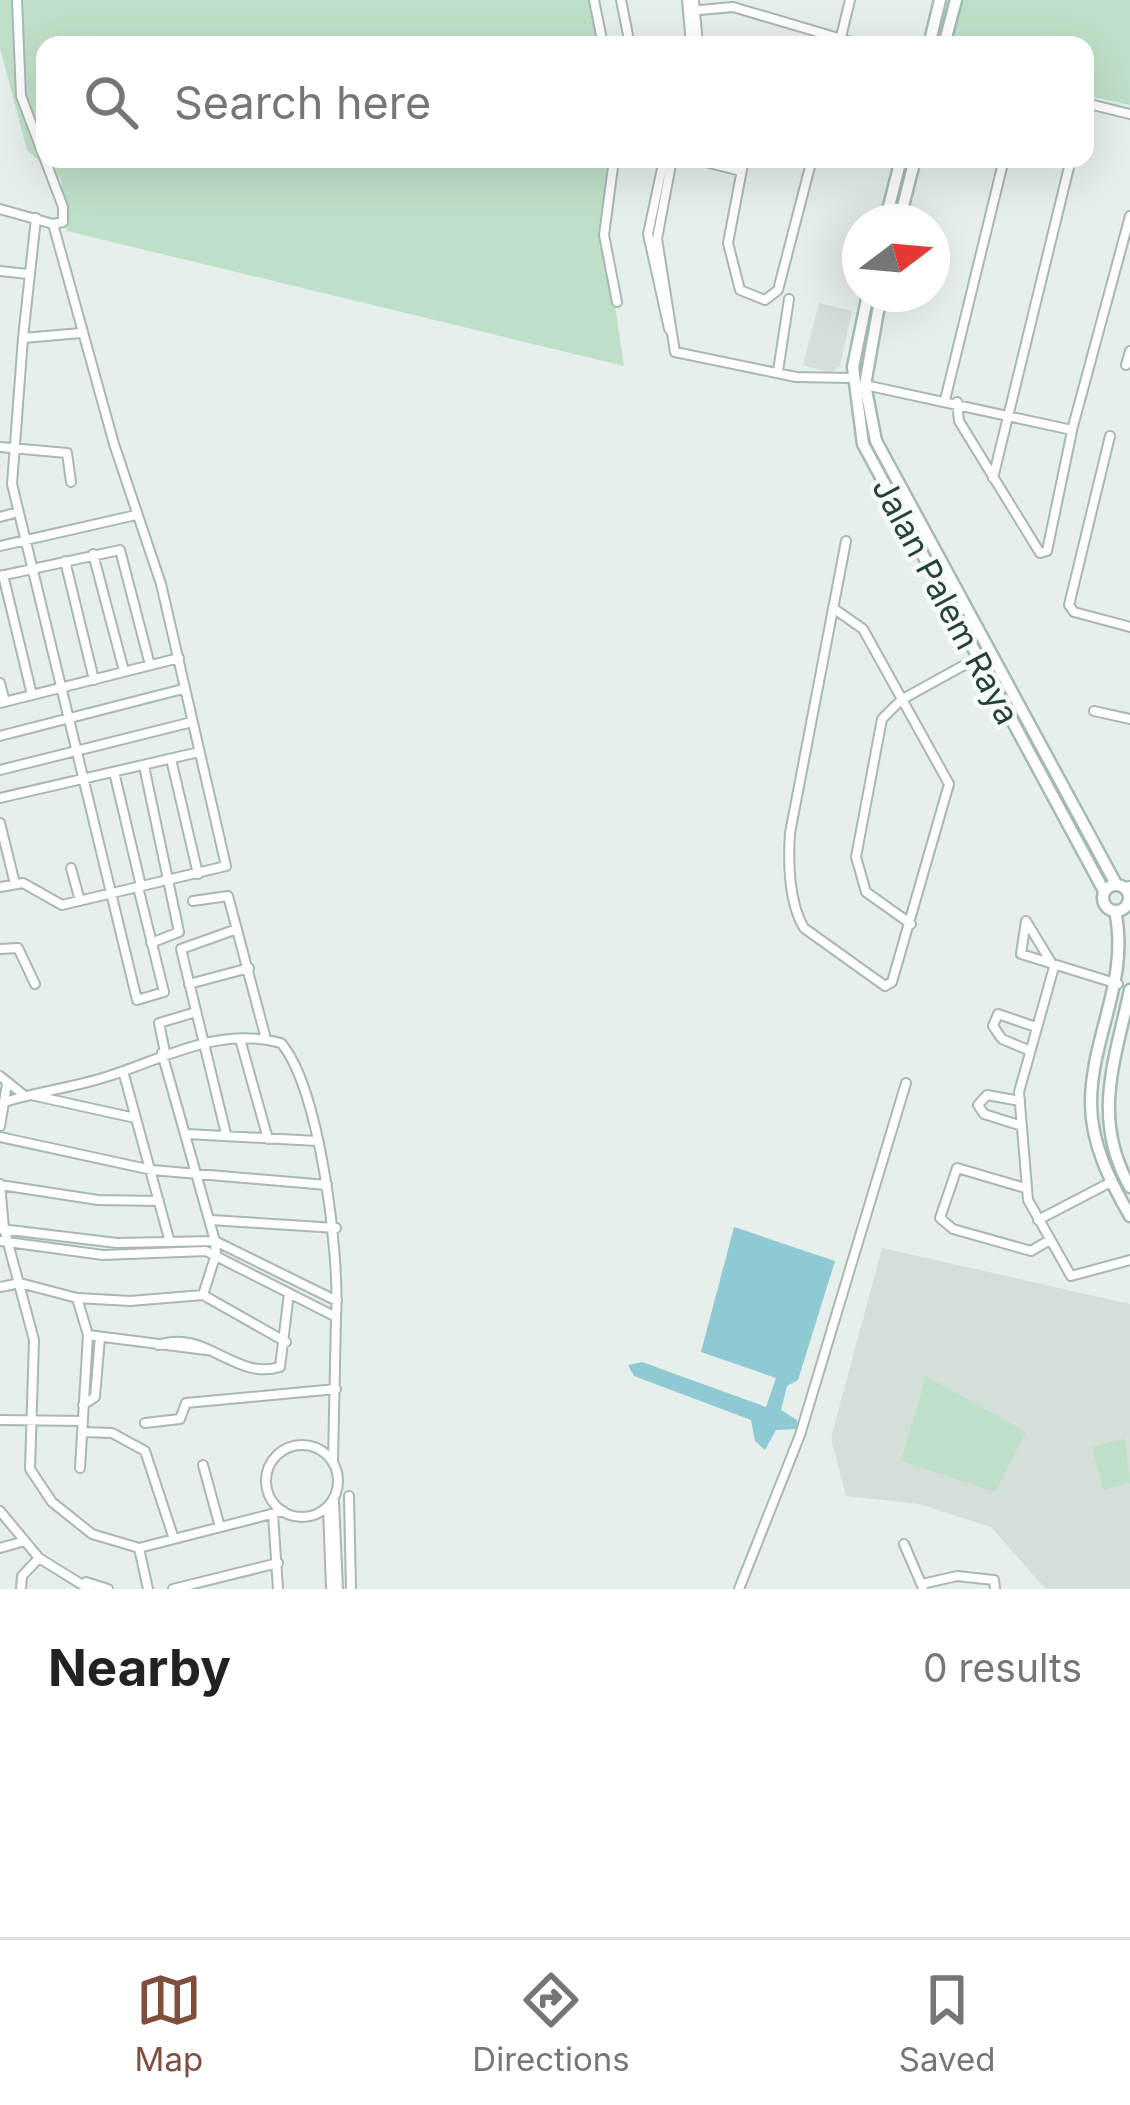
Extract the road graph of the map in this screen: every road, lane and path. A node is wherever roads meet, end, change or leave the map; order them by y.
1 (17, 0) edge
2 (594, 0) edge
3 (621, 0) edge
4 (850, 0) edge
5 (940, 0) edge
6 (956, 0) edge
7 (692, 5) edge
8 (601, 36) edge
9 (628, 36) edge
10 (694, 36) edge
11 (822, 36) edge
12 (841, 36) edge
13 (931, 36) edge
14 (946, 36) edge
15 (1094, 105) edge
16 (1130, 114) edge
17 (36, 140) edge
18 (47, 168) edge
19 (613, 168) edge
20 (667, 168) edge
21 (729, 168) edge
22 (742, 168) edge
23 (810, 168) edge
24 (899, 168) edge
25 (913, 168) edge
26 (1002, 168) edge
27 (1069, 168) edge
28 (741, 171) junction
29 (890, 204) edge
30 (904, 204) edge
31 (0, 209) edge
32 (1130, 216) edge
33 (36, 218) junction
34 (53, 224) junction
35 (0, 271) edge
36 (28, 274) junction
37 (789, 299) dead end
38 (616, 302) dead end
39 (865, 312) edge
40 (878, 312) edge
41 (81, 333) junction
42 (23, 338) junction
43 (1130, 351) edge
44 (1126, 365) dead end
45 (778, 371) junction
46 (853, 378) junction
47 (865, 386) junction
48 (945, 400) junction
49 (957, 402) junction
50 (1008, 415) junction
51 (1072, 430) junction
52 (1110, 436) dead end
53 (0, 447) edge
54 (11, 449) junction
55 (994, 478) junction
56 (71, 482) dead end
57 (12, 484) junction
58 (0, 487) edge
59 (18, 512) junction
60 (136, 515) junction
61 (0, 517) edge
62 (26, 540) junction
63 (847, 541) dead end
64 (0, 546) edge
65 (93, 554) junction
66 (65, 561) junction
67 (34, 568) junction
68 (2, 576) edge
69 (833, 608) junction
70 (1130, 626) edge
71 (179, 658) junction
72 (977, 658) junction
73 (150, 665) junction
74 (124, 671) junction
75 (94, 680) junction
76 (0, 683) edge
77 (64, 687) junction
78 (183, 689) junction
79 (32, 695) junction
80 (901, 700) junction
81 (2, 703) edge
82 (1094, 711) dead end
83 (1130, 719) edge
84 (71, 720) junction
85 (192, 722) junction
86 (0, 736) edge
87 (79, 752) junction
88 (199, 752) junction
89 (171, 759) junction
90 (144, 766) junction
91 (0, 770) edge
92 (114, 772) junction
93 (85, 779) junction
94 (0, 798) edge
95 (0, 823) edge
96 (71, 868) dead end
97 (198, 874) junction
98 (169, 880) junction
99 (15, 884) junction
100 (0, 887) edge
101 (139, 887) junction
102 (1122, 894) edge
103 (111, 895) junction
104 (80, 902) junction
105 (193, 902) dead end
106 (1130, 921) edge
107 (911, 924) junction
108 (237, 929) junction
109 (151, 943) junction
110 (0, 949) edge
111 (1054, 967) junction
112 (248, 968) junction
113 (35, 984) dead end
114 (190, 984) junction
115 (1124, 987) edge
116 (196, 1012) junction
117 (1036, 1027) junction
118 (240, 1039) junction
119 (266, 1039) junction
120 (203, 1043) junction
121 (1028, 1050) junction
122 (164, 1052) junction
123 (123, 1071) junction
124 (4, 1080) edge
125 (906, 1083) dead end
126 (27, 1096) junction
127 (8, 1101) junction
128 (1020, 1101) junction
129 (135, 1118) junction
130 (0, 1126) edge
131 (1022, 1126) junction
132 (187, 1134) junction
133 (226, 1135) junction
134 (0, 1137) edge
135 (268, 1139) junction
136 (317, 1141) junction
137 (152, 1170) junction
138 (196, 1174) junction
139 (1110, 1180) junction
140 (0, 1184) edge
141 (327, 1185) junction
142 (1130, 1187) edge
143 (1025, 1188) junction
144 (159, 1201) junction
145 (1130, 1216) edge
146 (212, 1220) junction
147 (1038, 1220) junction
148 (2, 1228) edge
149 (336, 1228) junction
150 (169, 1239) junction
151 (3, 1240) edge
152 (1049, 1240) junction
153 (215, 1241) junction
154 (216, 1254) junction
155 (1130, 1260) edge
156 (20, 1283) junction
157 (0, 1287) edge
158 (289, 1294) junction
159 (203, 1295) junction
160 (77, 1298) junction
161 (338, 1301) junction
162 (337, 1317) junction
163 (88, 1335) junction
164 (100, 1337) junction
165 (286, 1342) junction
166 (337, 1389) junction
167 (83, 1405) junction
168 (32, 1418) junction
169 (0, 1420) edge
170 (145, 1423) dead end
171 (82, 1426) junction
172 (334, 1441) junction
173 (315, 1447) junction
174 (333, 1461) junction
175 (202, 1465) dead end
176 (80, 1468) dead end
177 (349, 1496) dead end
178 (331, 1503) junction
179 (0, 1510) edge
180 (278, 1513) junction
181 (220, 1527) junction
182 (174, 1539) junction
183 (25, 1541) junction
184 (904, 1544) dead end
185 (0, 1548) edge
186 (139, 1548) junction
187 (39, 1558) junction
188 (278, 1563) junction
189 (87, 1585) edge
190 (923, 1587) edge
191 (21, 1589) edge
192 (108, 1589) edge
193 (148, 1589) edge
194 (173, 1589) edge
195 (278, 1589) edge
196 (334, 1589) edge
197 (352, 1589) edge
198 (739, 1589) edge
199 (995, 1589) edge

1 - 17 street
2 - 8 street
3 - 9 street
4 - 12 street
5 - 13 street
6 - 14 street
7 - 10 street
7 - 11 street
15 - 16 street
18 - 34 street
19 - 38 street
20 - 45 street
21 - 28 street
22 - 28 street
23 - 28 street
24 - 29 street
25 - 30 street
26 - 48 street
27 - 50 street
31 - 33 street
32 - 51 street
33 - 34 street
33 - 36 street
34 - 41 street
35 - 36 street
36 - 42 street
37 - 45 street
39 - 46 street, Jalan Palem Raya
40 - 47 street, Jalan Palem Raya
41 - 42 street
41 - 60 street
42 - 54 street
43 - 44 street
45 - 46 street
46 - 72 street, Jalan Palem Raya
47 - 48 street
47 - 102 street, Jalan Palem Raya
48 - 49 street
49 - 50 street
49 - 55 street
50 - 51 street
50 - 55 street
51 - 55 street
52 - 70 street
53 - 54 street
54 - 56 street
54 - 57 street
57 - 58 street
57 - 59 street
59 - 61 street
59 - 62 street
60 - 62 street
60 - 71 street
62 - 64 street
62 - 67 street
63 - 69 street
65 - 66 street
65 - 73 street
65 - 74 street
66 - 67 street
66 - 75 street
67 - 68 street
67 - 77 street
68 - 79 street
69 - 80 street
69 - 107 street
71 - 73 street
71 - 78 street
72 - 80 street
72 - 102 street, Jalan Palem Raya
73 - 74 street
74 - 75 street
75 - 77 street
76 - 81 street
77 - 79 street
77 - 84 street
78 - 84 street
78 - 85 street
79 - 81 street
80 - 107 street
80 - 107 street
82 - 83 street
84 - 86 street
84 - 87 street
85 - 87 street
85 - 88 street
87 - 91 street
87 - 93 street
88 - 89 street
88 - 97 street
89 - 90 street
89 - 97 street
90 - 92 street
90 - 98 street
92 - 93 street
92 - 101 street
93 - 94 street
93 - 103 street
95 - 99 street
96 - 104 street
97 - 98 street
98 - 101 street
98 - 109 street
99 - 100 street
99 - 104 street
101 - 103 street
101 - 109 street
102 - 106 street, Jalan Palem Raya
102 - 115 street, Jalan Palem Raya
103 - 104 street
103 - 109 street
105 - 108 street
108 - 112 street
108 - 114 street
110 - 113 street
111 - 111 street
111 - 115 street
111 - 117 street
112 - 114 street
112 - 119 street
114 - 116 street
115 - 139 street, Jalan Palem Raya
115 - 142 street, Jalan Palem Raya
116 - 120 street
116 - 122 street
117 - 121 street
117 - 121 street
118 - 119 street
118 - 120 street
118 - 135 street
119 - 136 street
120 - 122 street
120 - 133 street
121 - 128 street
122 - 123 street
122 - 132 street
123 - 126 street
123 - 129 street
124 - 126 street
124 - 127 street
125 - 198 street
126 - 127 street
126 - 129 street
127 - 130 street
128 - 131 street
128 - 131 street
129 - 137 street
131 - 143 street
132 - 133 street
132 - 138 street
133 - 135 street
134 - 137 street
135 - 136 street
136 - 141 street
137 - 138 street
137 - 144 street
138 - 141 street
138 - 146 street
139 - 145 street, Jalan Palem Raya
139 - 147 street
140 - 144 street
140 - 148 street
141 - 149 street
143 - 147 street
143 - 152 street
144 - 150 street
146 - 149 street
146 - 153 street
147 - 152 street
148 - 150 street
148 - 151 street
149 - 161 street
150 - 153 street
151 - 154 street
151 - 156 street
152 - 155 street
153 - 154 street
153 - 161 street
154 - 158 street
154 - 159 street
156 - 157 street
156 - 160 street
156 - 168 street
158 - 162 street
158 - 165 street
159 - 160 street
159 - 165 street
160 - 163 street
161 - 162 street
162 - 166 street
163 - 164 street
163 - 167 street
164 - 165 street
164 - 167 street
166 - 170 street
166 - 172 street
167 - 171 street
168 - 169 street
168 - 171 street
168 - 186 street
171 - 176 street
171 - 182 street
172 - 173 street
172 - 174 street
173 - 174 street
173 - 180 street
174 - 178 street
175 - 181 street
177 - 197 street
178 - 180 street
178 - 196 street
179 - 183 street
180 - 181 street
180 - 188 street
181 - 182 street
182 - 186 street
183 - 185 street
183 - 187 street
184 - 190 street
186 - 193 street
187 - 189 street
187 - 191 street
188 - 194 street
188 - 195 street
189 - 192 street
190 - 199 street

